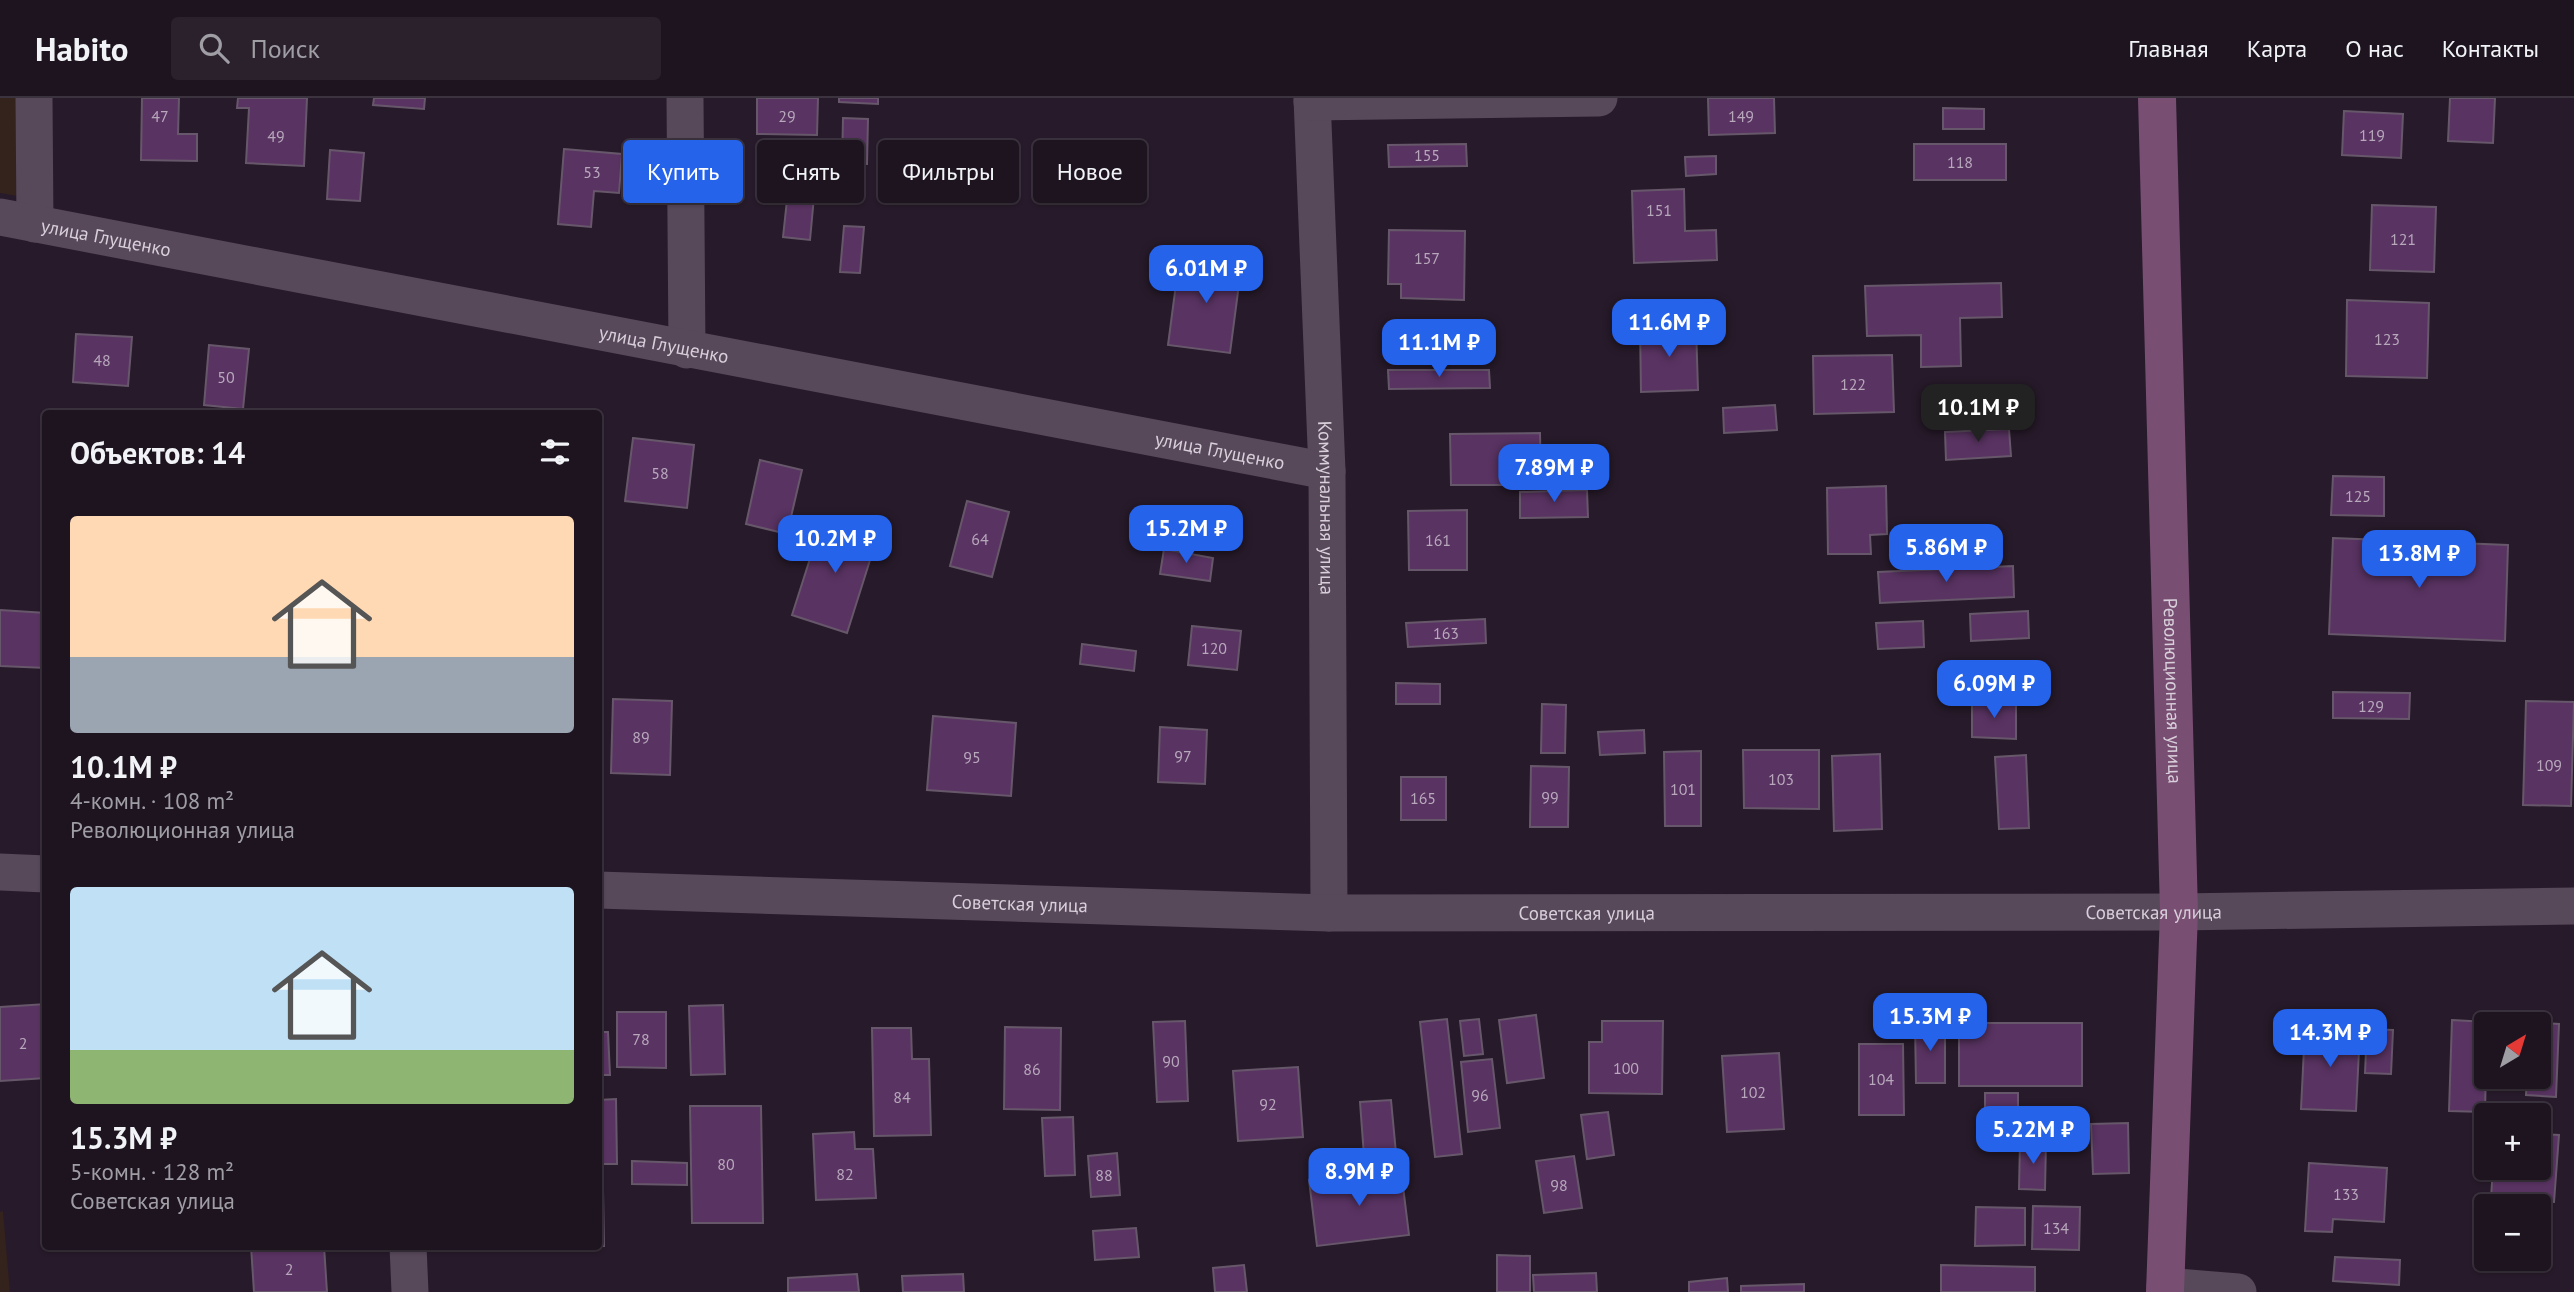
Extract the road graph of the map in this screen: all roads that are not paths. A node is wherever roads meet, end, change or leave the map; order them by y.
1 (34, 98) edge
2 (685, 98) edge
3 (1599, 98) edge
4 (2157, 98) edge
5 (1312, 100) edge
6 (0, 217) edge
7 (36, 224) junction
8 (687, 350) junction
9 (1327, 471) junction
10 (0, 872) edge
11 (42, 874) edge
12 (602, 890) edge
13 (2574, 906) edge
14 (2179, 912) junction
15 (1329, 913) junction
16 (408, 1250) edge
17 (2165, 1289) edge
18 (410, 1292) edge
19 (2238, 1292) edge

1 - 7 street
2 - 8 street
3 - 5 street, Коммунальная улица
4 - 14 street, Революционная улица
5 - 9 street, Коммунальная улица
6 - 7 street, улица Глущенко
7 - 8 street, улица Глущенко
8 - 9 street, улица Глущенко
9 - 15 street, Коммунальная улица
10 - 11 street
12 - 15 street, Советская улица
13 - 14 street, Советская улица
14 - 15 street, Советская улица
14 - 17 street, Революционная улица
16 - 18 street
17 - 19 street, Революционная улица

